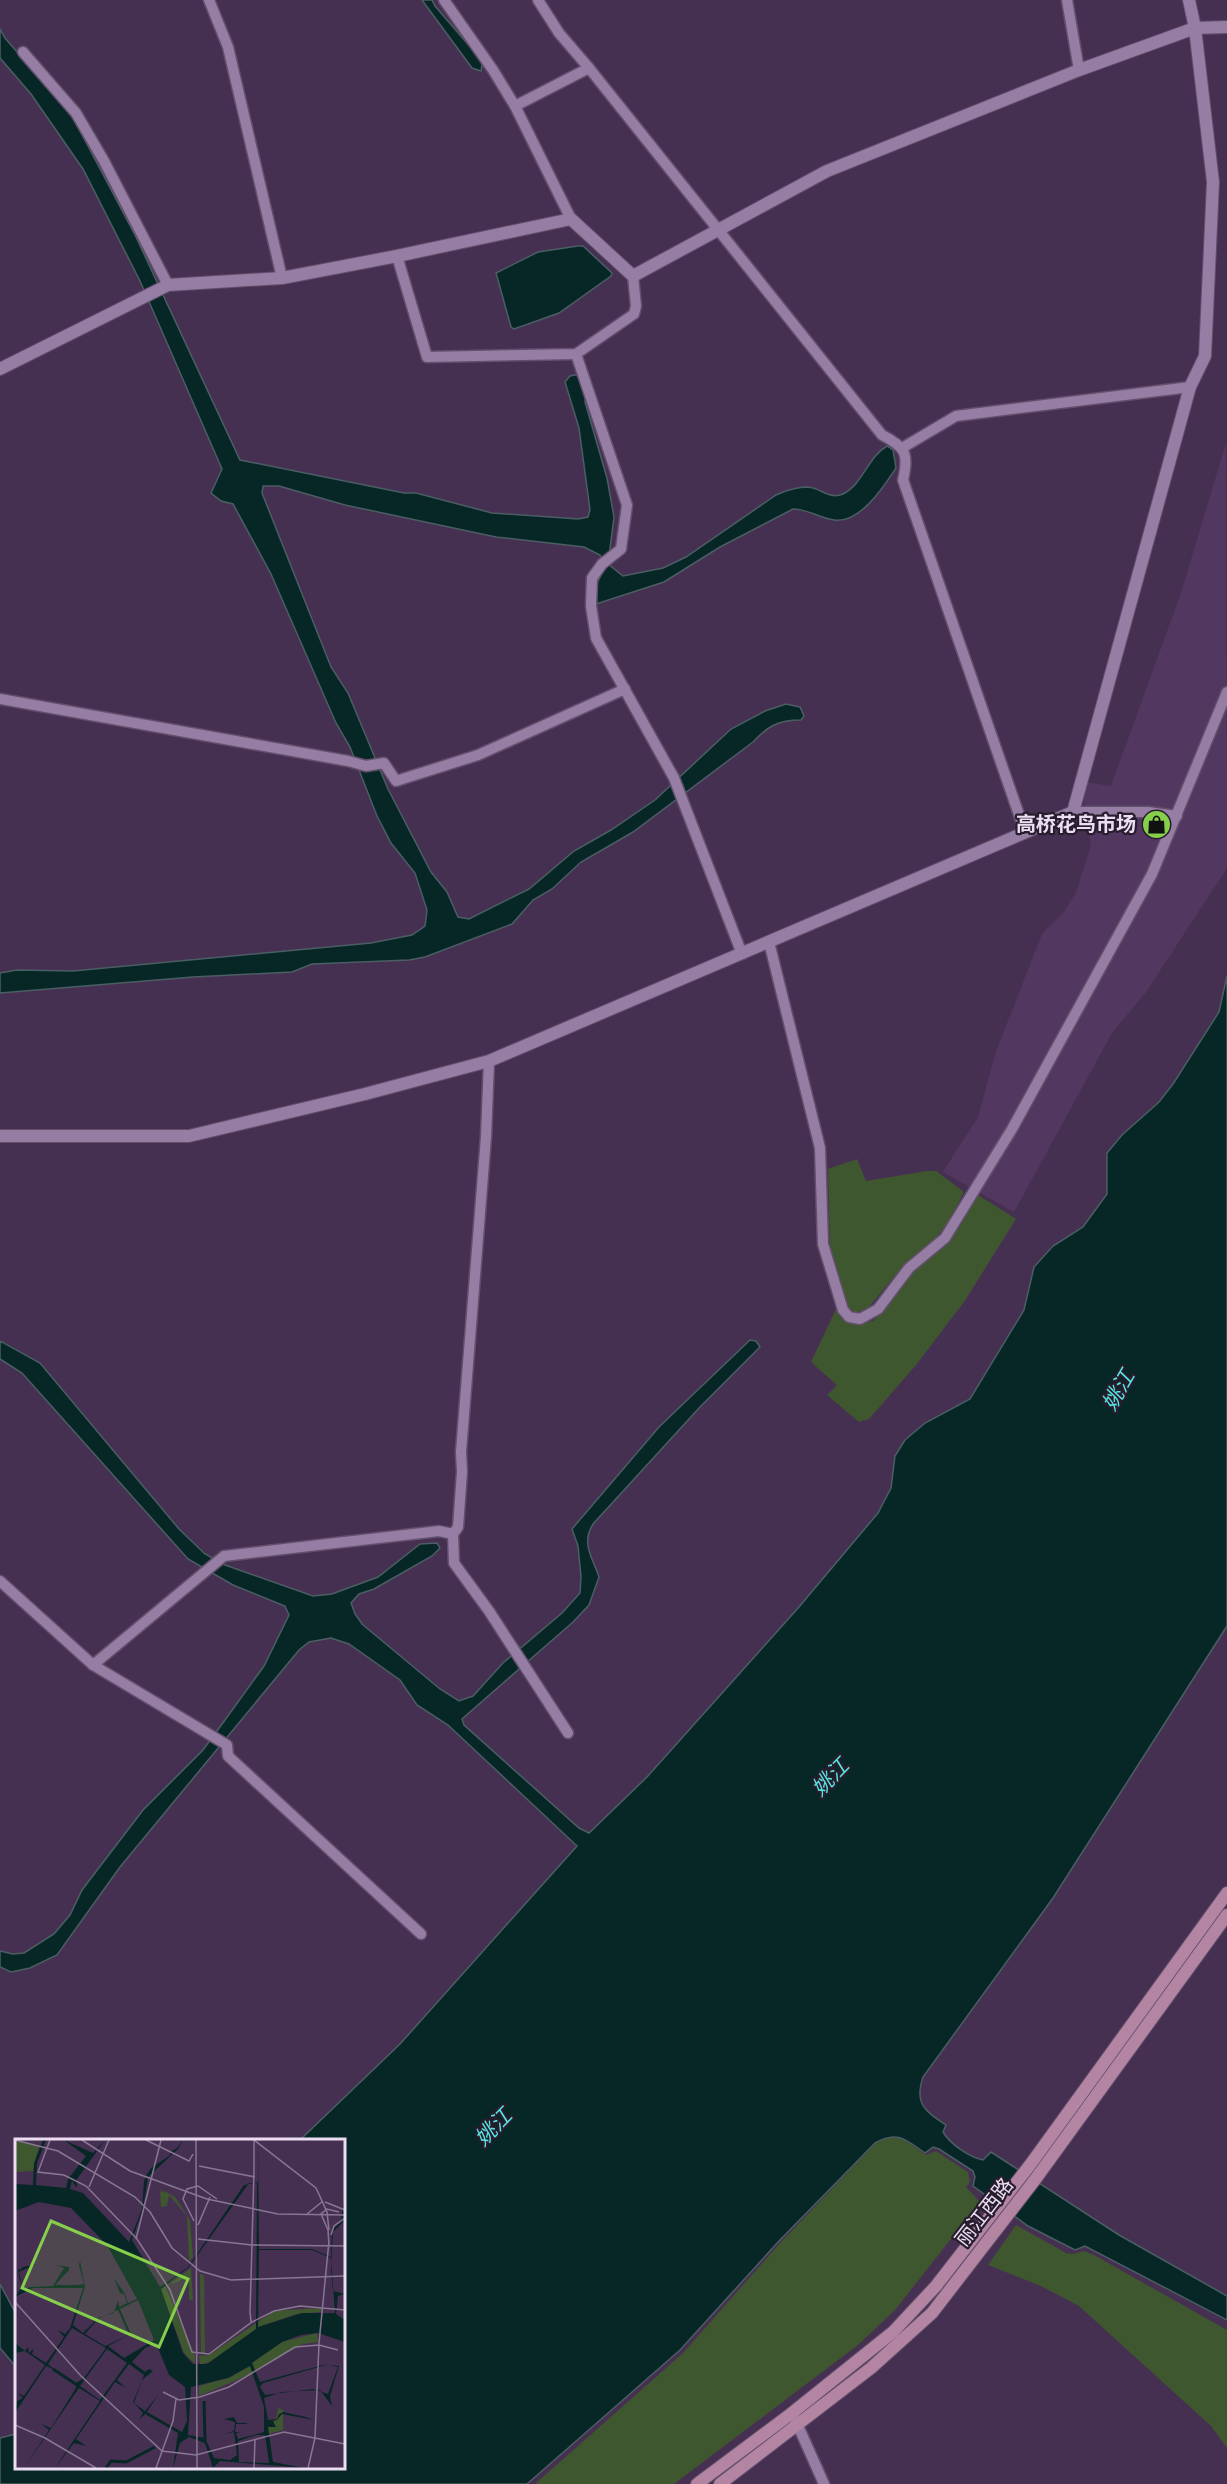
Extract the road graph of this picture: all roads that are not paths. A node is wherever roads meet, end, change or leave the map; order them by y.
1 (209, 0) edge
2 (444, 0) edge
3 (538, 0) edge
4 (1067, 0) edge
5 (1189, 0) edge
6 (1227, 27) edge
7 (1195, 28) junction
8 (23, 52) dead end
9 (589, 68) junction
10 (1079, 70) junction
11 (514, 106) junction
12 (571, 219) junction
13 (718, 230) junction
14 (397, 256) junction
15 (633, 276) junction
16 (282, 278) junction
17 (168, 285) junction
18 (576, 354) junction
19 (0, 369) edge
20 (1190, 387) junction
21 (902, 448) junction
22 (625, 689) junction
23 (1227, 692) edge
24 (0, 699) edge
25 (1073, 812) junction
26 (1177, 816) junction
27 (1026, 832) junction
28 (769, 942) junction
29 (742, 954) junction
30 (489, 1061) junction
31 (0, 1136) edge
32 (453, 1534) junction
33 (0, 1581) edge
34 (93, 1665) junction
35 (568, 1733) dead end
36 (1227, 1893) edge
37 (1227, 1915) edge
38 (421, 1934) dead end
39 (1001, 2212) junction
40 (794, 2419) junction
41 (697, 2484) edge
42 (720, 2484) edge
43 (824, 2484) edge

1 - 16 street
2 - 11 street
3 - 9 street
4 - 10 street
5 - 7 street
6 - 7 street
7 - 10 street
7 - 20 street
8 - 17 street
9 - 11 street
9 - 13 street
10 - 13 street
11 - 12 street
12 - 14 street
12 - 15 street
13 - 15 street
13 - 21 street
14 - 16 street
14 - 18 street
15 - 18 street
16 - 17 street
17 - 19 street
18 - 22 street
20 - 21 street
20 - 25 street
21 - 27 street
22 - 24 street
22 - 29 street
23 - 26 street
25 - 26 street
25 - 27 street
26 - 28 street
27 - 28 street
28 - 29 street
29 - 30 street
30 - 31 street
30 - 32 street
32 - 34 street
32 - 35 street
33 - 34 street
34 - 38 street
36 - 39 main road, 丽江西路
37 - 39 main road, 丽江西路
39 - 40 main road, 丽江西路
40 - 41 main road, 丽江西路
40 - 42 main road, 丽江西路
40 - 43 street

